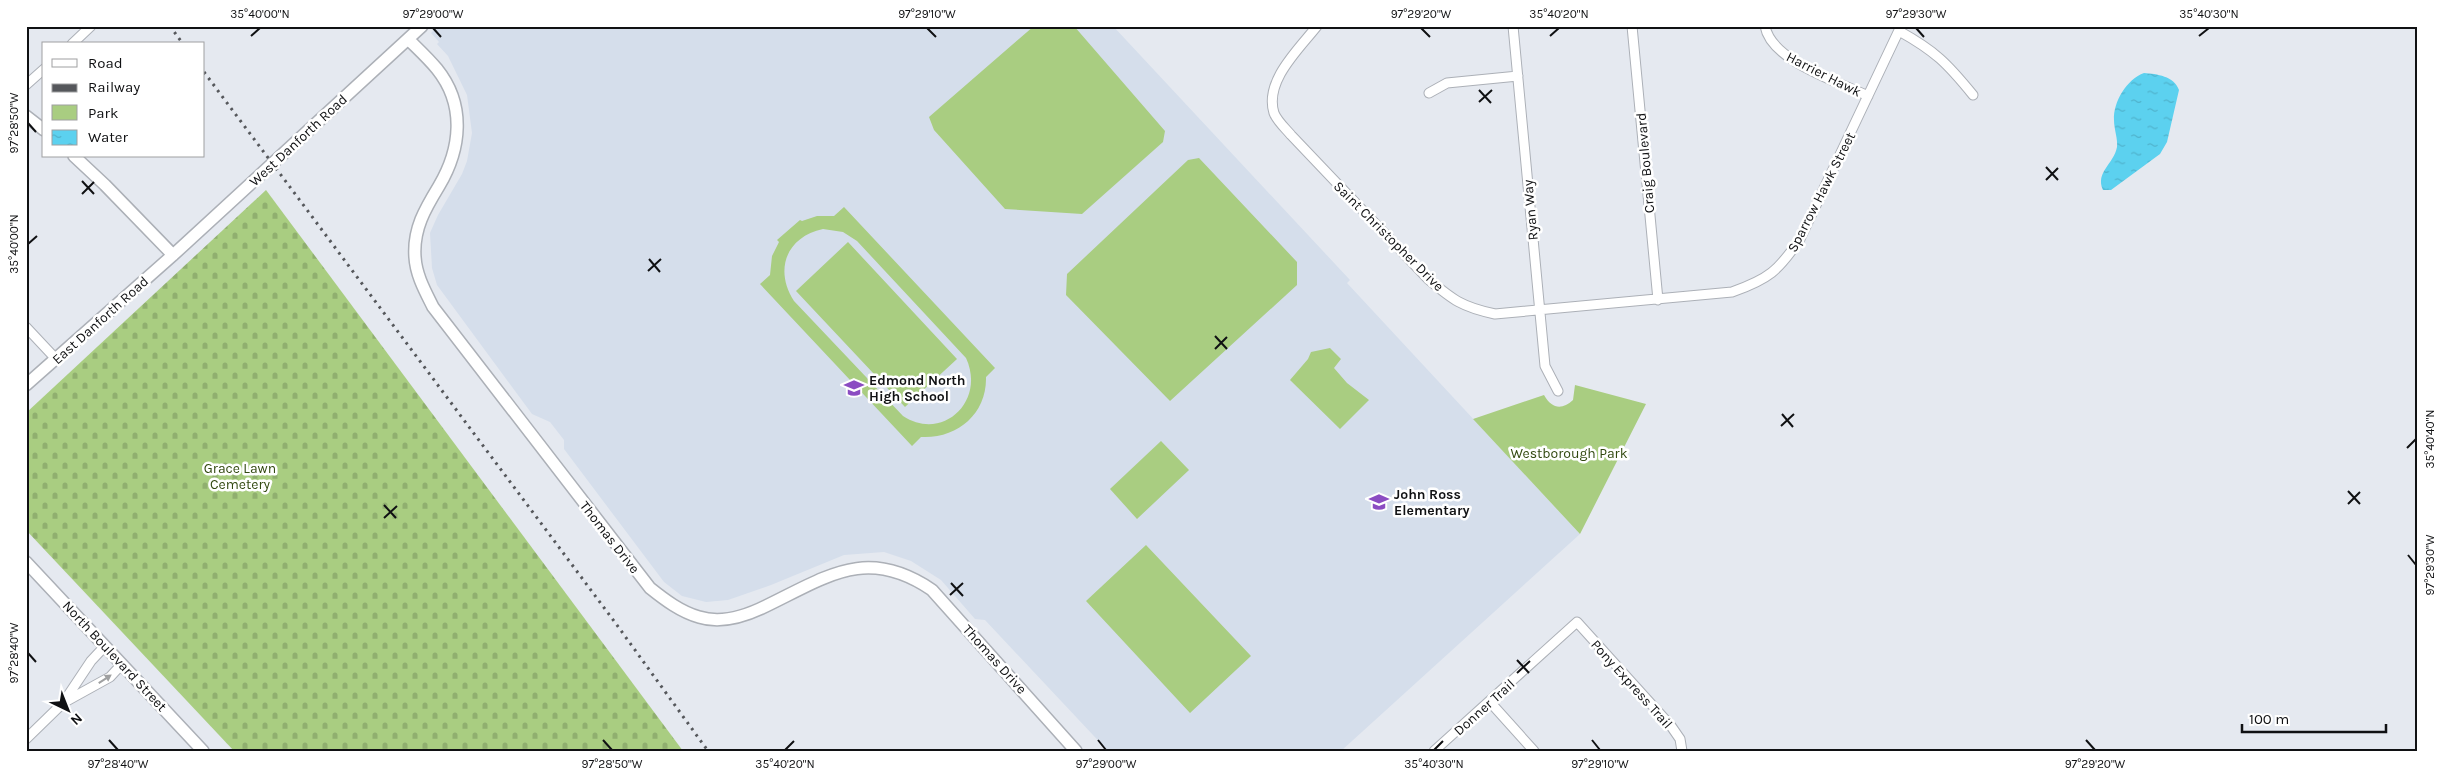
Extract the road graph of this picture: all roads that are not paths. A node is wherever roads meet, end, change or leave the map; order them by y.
1 (91, 26) edge
2 (422, 26) edge
3 (1317, 26) edge
4 (1513, 26) edge
5 (1632, 26) edge
6 (1765, 26) edge
7 (1900, 29) edge
8 (408, 38) junction
9 (74, 42) edge
10 (42, 71) edge
11 (1518, 76) junction
12 (26, 85) edge
13 (1429, 93) dead end
14 (1972, 95) dead end
15 (1868, 96) junction
16 (26, 116) edge
17 (42, 128) edge
18 (76, 158) edge
19 (173, 255) junction
20 (1658, 300) junction
21 (1539, 311) junction
22 (26, 327) edge
23 (56, 359) junction
24 (26, 385) edge
25 (1558, 392) dead end
26 (26, 562) edge
27 (1577, 622) joint
28 (105, 646) junction
29 (122, 664) junction
30 (1490, 702) junction
31 (63, 703) junction
32 (26, 739) edge
33 (1683, 750) edge
34 (203, 751) edge
35 (1076, 751) edge
36 (1434, 751) edge
37 (1534, 751) edge

1 - 9 street
2 - 8 street, West Danforth Road
3 - 21 street, Saint Christopher Drive
4 - 11 street, Ryan Way
5 - 20 street, Craig Boulevard
6 - 15 street, Harrier Hawk
7 - 14 street
7 - 15 street, Sparrow Hawk Street
8 - 19 street, West Danforth Road
8 - 35 street, Thomas Drive
10 - 12 street
11 - 13 street
11 - 21 street, Ryan Way
15 - 20 street, Sparrow Hawk Street
16 - 17 street
18 - 19 street
19 - 23 street, East Danforth Road
20 - 21 street, Saint Christopher Drive
21 - 25 street, Ryan Way
22 - 23 street
23 - 24 street, East Danforth Road
26 - 28 street, North Boulevard Street
27 - 30 street, Donner Trail
27 - 33 street, Pony Express Trail
28 - 29 street, North Boulevard Street
28 - 31 street
31 -> 29 street
29 - 34 street, North Boulevard Street
30 - 36 street, Donner Trail
30 - 37 street
31 - 32 street

